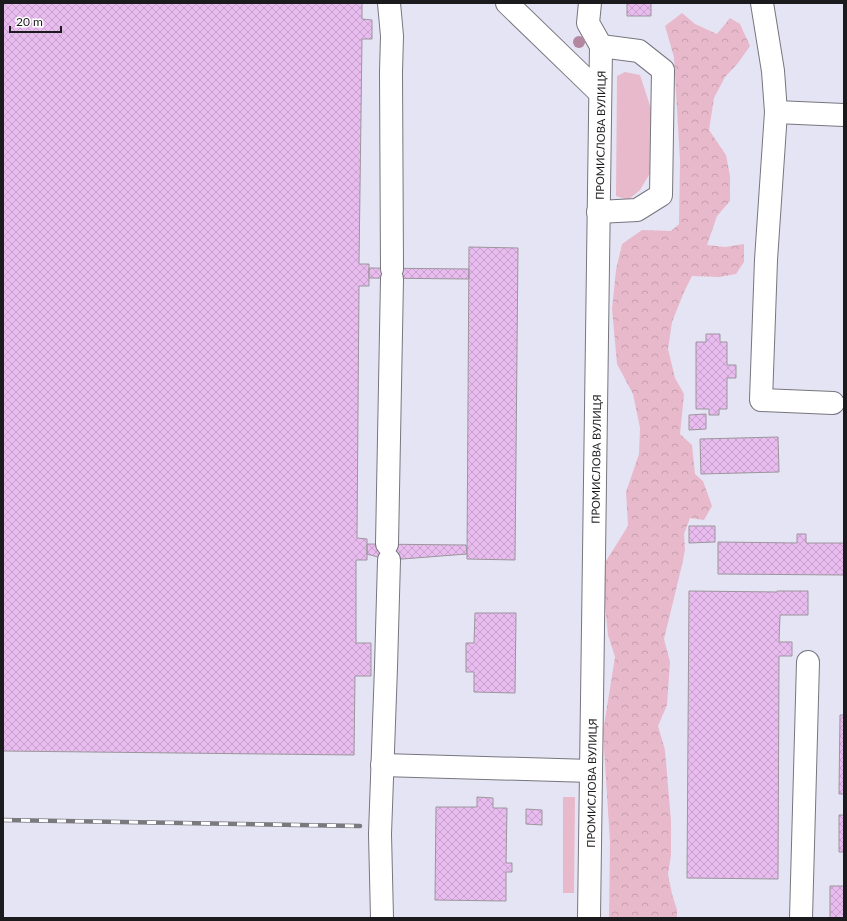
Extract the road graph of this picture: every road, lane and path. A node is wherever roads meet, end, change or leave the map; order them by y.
1 (389, 3) edge
2 (507, 3) edge
3 (590, 3) edge
4 (762, 3) edge
5 (601, 46) junction
6 (600, 93) junction
7 (776, 112) junction
8 (844, 115) edge
9 (598, 212) junction
10 (834, 403) dead end
11 (808, 662) dead end
12 (382, 765) junction
13 (591, 771) junction
14 (382, 918) edge
15 (589, 918) edge
16 (801, 918) edge

1 - 12 street
2 - 6 street
3 - 5 street
4 - 7 street
5 - 6 street, ПРОМИСЛОВА ВУЛИЦЯ
5 - 9 street
6 - 9 street, ПРОМИСЛОВА ВУЛИЦЯ
7 - 8 street
7 - 10 street
9 - 13 street, ПРОМИСЛОВА ВУЛИЦЯ
11 - 16 street
12 - 13 street
12 - 14 street
13 - 15 street, ПРОМИСЛОВА ВУЛИЦЯ

